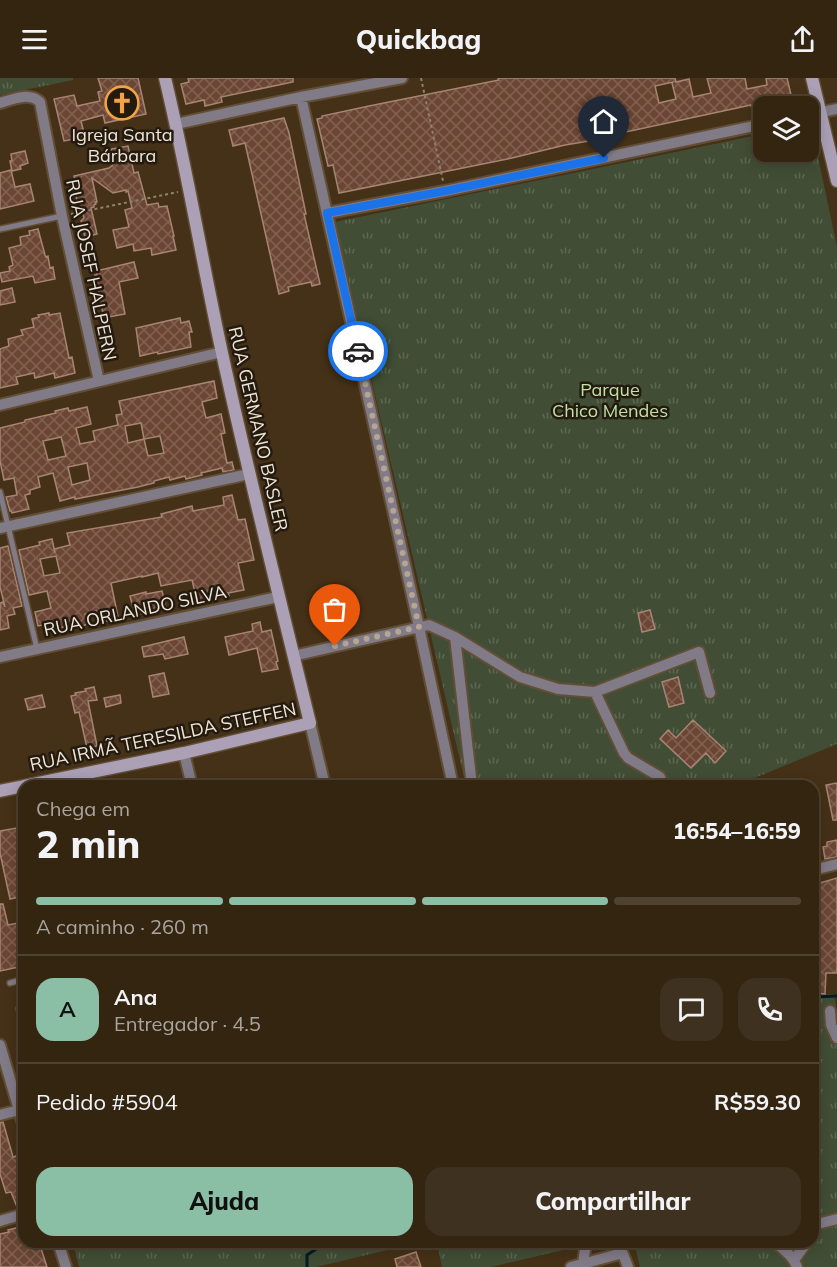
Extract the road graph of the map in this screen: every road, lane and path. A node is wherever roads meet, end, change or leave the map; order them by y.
1 (165, 78) edge
2 (402, 78) edge
3 (421, 78) edge
4 (812, 78) edge
5 (813, 96) edge
6 (301, 97) junction
7 (0, 102) edge
8 (837, 109) edge
9 (819, 113) edge
10 (176, 124) junction
11 (753, 126) edge
12 (819, 129) edge
13 (837, 181) edge
14 (189, 190) junction
15 (445, 191) junction
16 (327, 213) junction
17 (62, 216) junction
18 (0, 229) edge
19 (222, 352) junction
20 (99, 381) junction
21 (0, 405) edge
22 (249, 474) junction
23 (0, 492) edge
24 (4, 527) edge
25 (278, 597) junction
26 (419, 627) junction
27 (455, 637) junction
28 (37, 649) junction
29 (293, 656) junction
30 (0, 657) edge
31 (595, 692) junction
32 (710, 693) dead end
33 (310, 723) junction
34 (184, 753) junction
35 (73, 780) edge
36 (191, 780) edge
37 (324, 780) edge
38 (452, 780) edge
39 (471, 780) edge
40 (661, 780) edge
41 (18, 788) edge
42 (0, 791) edge
43 (837, 864) edge
44 (819, 868) edge
45 (18, 981) edge
46 (10, 983) dead end
47 (830, 1011) dead end
48 (837, 1038) edge
49 (0, 1045) edge
50 (18, 1107) edge
51 (18, 1110) edge
52 (0, 1115) edge
53 (18, 1216) edge
54 (837, 1219) edge
55 (0, 1221) edge
56 (819, 1226) edge
57 (60, 1248) edge
58 (585, 1248) edge
59 (781, 1248) edge
60 (804, 1248) edge
61 (583, 1264) junction
62 (796, 1264) edge
63 (66, 1267) edge
64 (572, 1267) edge
65 (628, 1267) edge

1 - 10 street, RUA GERMANO BASLER
2 - 6 street
3 - 15 path
4 - 5 street
6 - 10 street
6 - 16 street
7 - 17 street, RUA JOSEF HALPERN
8 - 9 street
10 - 14 street, RUA GERMANO BASLER
11 - 15 street
12 - 13 street
14 - 17 path
14 - 19 street, RUA GERMANO BASLER
15 - 16 street
16 - 26 street
17 - 18 lane
17 - 20 street, RUA JOSEF HALPERN
19 - 20 street
19 - 22 street, RUA GERMANO BASLER
20 - 21 street
22 - 24 street
22 - 25 street, RUA GERMANO BASLER
23 - 24 lane
24 - 28 lane
25 - 28 street, RUA ORLANDO SILVA
25 - 29 street, RUA GERMANO BASLER
26 - 27 street
26 - 29 street
26 - 38 street
27 - 31 street
27 - 39 street
28 - 30 street, RUA ORLANDO SILVA
29 - 33 street, RUA GERMANO BASLER
31 - 32 street
31 - 40 street
33 - 34 street, RUA IRMÃ TERESILDA STEFFEN
33 - 37 street, RUA GERMANO BASLER
34 - 35 street, RUA IRMÃ TERESILDA STEFFEN
34 - 36 street
41 - 42 street, RUA IRMÃ TERESILDA STEFFEN
43 - 44 street
45 - 46 lane
47 - 48 street
49 - 50 street
51 - 52 street
53 - 55 street
54 - 56 street
57 - 63 street
58 - 61 street
59 - 62 street
60 - 62 street
61 - 64 street
61 - 65 street

